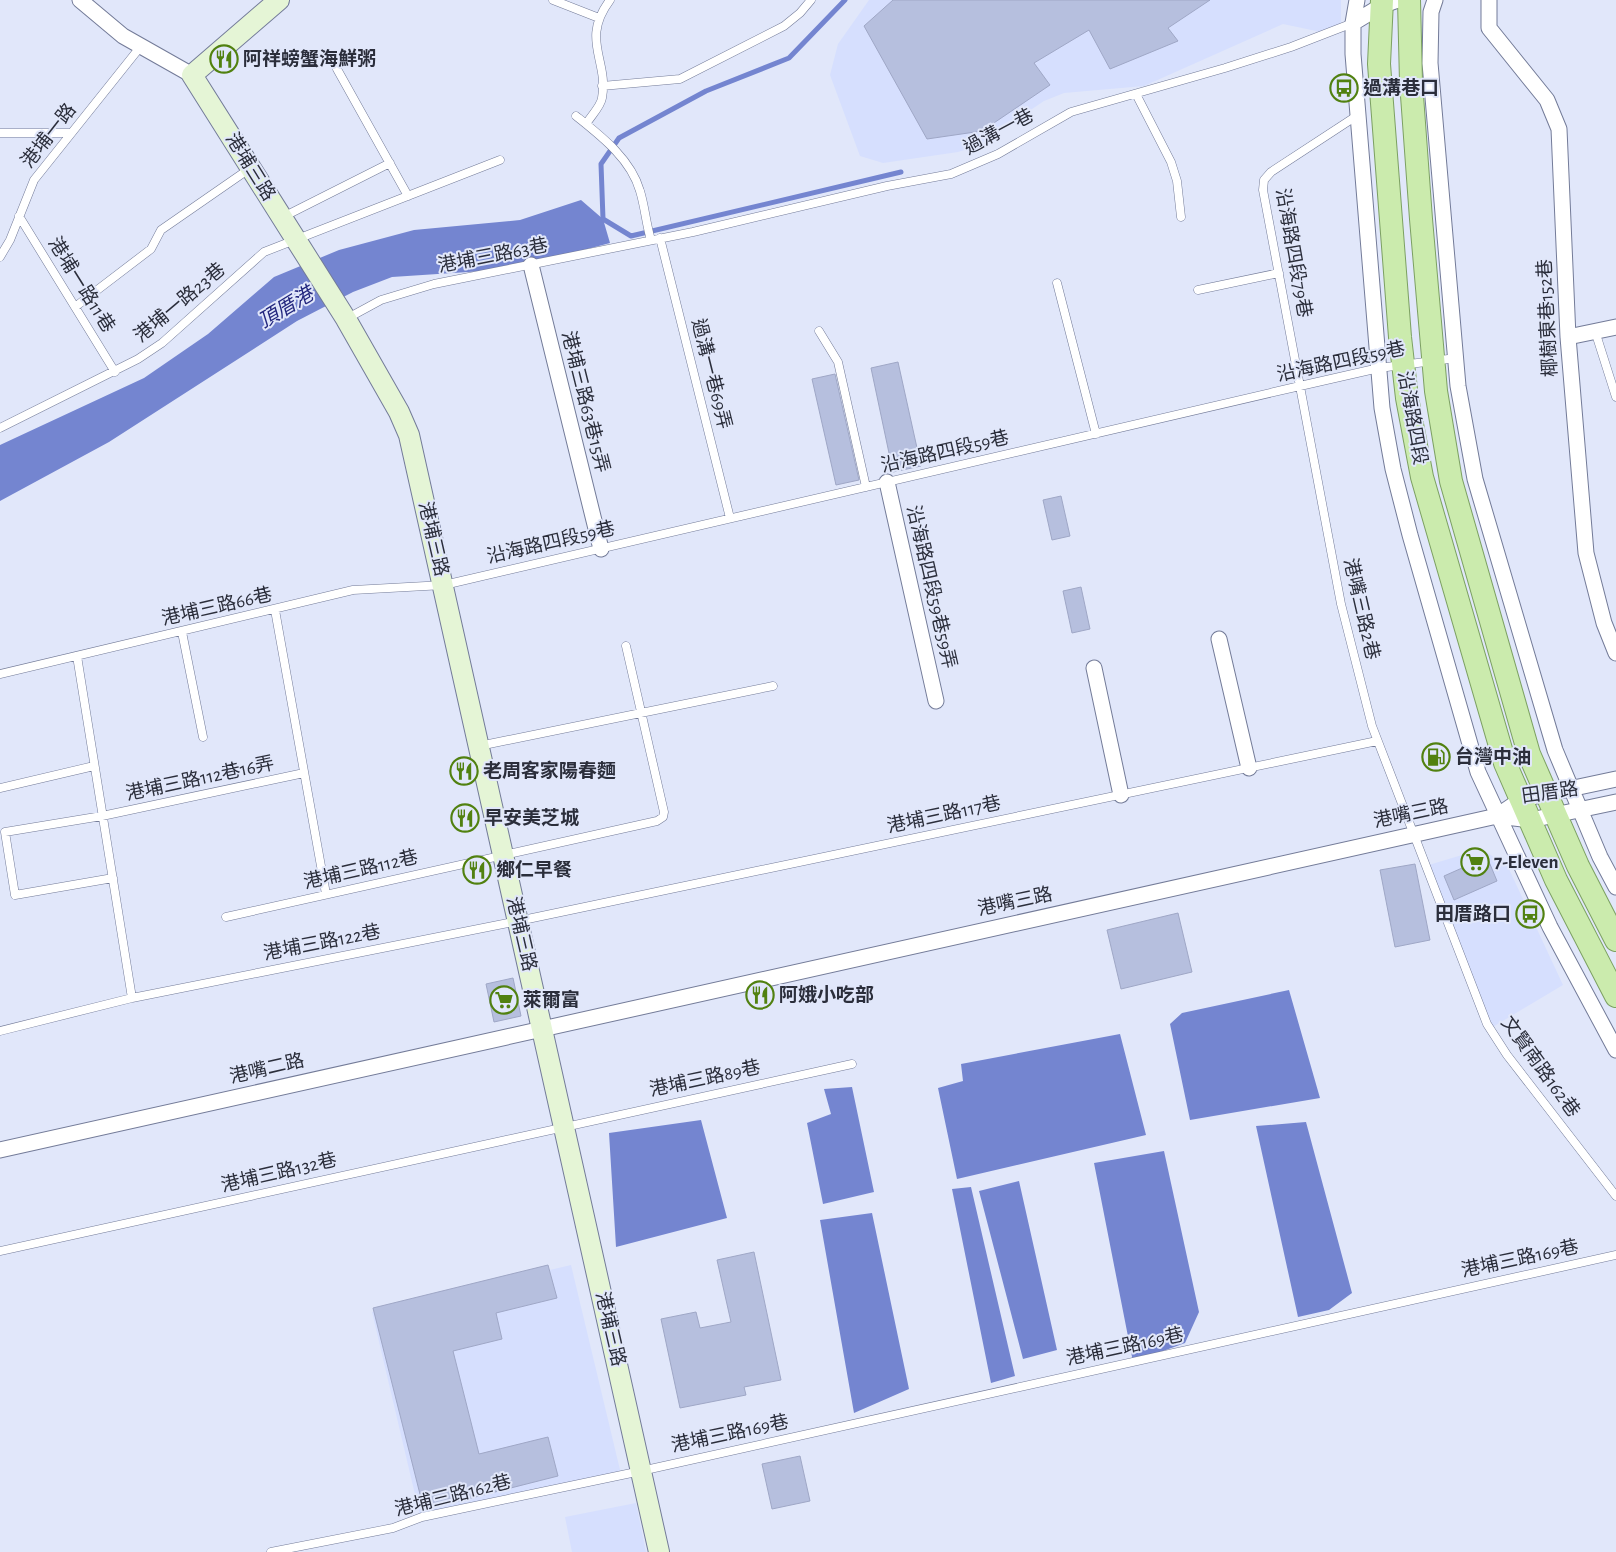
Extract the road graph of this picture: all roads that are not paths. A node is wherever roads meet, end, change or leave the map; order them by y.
1 (80, 0) edge
2 (279, 0) edge
3 (553, 0) edge
4 (610, 0) edge
5 (810, 0) edge
6 (1357, 0) edge
7 (1409, 0) edge
8 (1434, 0) edge
9 (1490, 0) edge
10 (1387, 2) edge
11 (599, 18) junction
12 (1353, 23) junction
13 (141, 46) junction
14 (337, 69) dead end
15 (192, 75) junction
16 (602, 86) junction
17 (1136, 94) junction
18 (1358, 114) junction
19 (576, 116) dead end
20 (586, 124) junction
21 (0, 133) edge
22 (71, 133) junction
23 (500, 160) dead end
24 (390, 163) junction
25 (251, 168) junction
26 (408, 196) junction
27 (19, 216) junction
28 (1181, 217) dead end
29 (282, 218) junction
30 (650, 237) junction
31 (660, 238) junction
32 (296, 239) junction
33 (0, 257) edge
34 (531, 264) junction
35 (1279, 273) junction
36 (1057, 283) dead end
37 (1198, 290) dead end
38 (75, 307) junction
39 (341, 311) junction
40 (1616, 327) edge
41 (819, 331) dead end
42 (1595, 331) junction
43 (1568, 337) junction
44 (1445, 359) junction
45 (1403, 364) junction
46 (1379, 368) junction
47 (115, 372) junction
48 (1300, 386) junction
49 (1616, 396) edge
50 (0, 428) edge
51 (1096, 434) junction
52 (887, 482) junction
53 (866, 487) junction
54 (730, 518) junction
55 (600, 549) junction
56 (444, 585) junction
57 (275, 610) junction
58 (182, 632) junction
59 (1220, 639) dead end
60 (626, 646) dead end
61 (1616, 652) edge
62 (77, 656) junction
63 (1094, 668) dead end
64 (0, 674) edge
65 (773, 686) dead end
66 (936, 701) dead end
67 (642, 714) junction
68 (203, 737) dead end
69 (1377, 741) junction
70 (479, 746) junction
71 (94, 766) junction
72 (1249, 768) junction
73 (304, 774) junction
74 (1616, 779) edge
75 (0, 788) edge
76 (1570, 788) junction
77 (1546, 793) junction
78 (1121, 795) junction
79 (1522, 799) junction
80 (1616, 802) edge
81 (1580, 810) junction
82 (102, 816) junction
83 (1497, 816) junction
84 (1555, 816) junction
85 (1530, 820) junction
86 (1412, 834) junction
87 (503, 854) junction
88 (112, 878) junction
89 (1616, 887) edge
90 (326, 894) junction
91 (226, 917) dead end
92 (518, 921) junction
93 (1616, 940) edge
94 (1616, 996) edge
95 (132, 998) junction
96 (542, 1027) junction
97 (0, 1031) edge
98 (1616, 1050) edge
99 (852, 1064) dead end
100 (564, 1126) junction
101 (0, 1150) edge
102 (1616, 1196) edge
103 (0, 1252) edge
104 (1616, 1255) edge
105 (641, 1471) junction
106 (272, 1552) edge
107 (659, 1552) edge

1 - 13 street
2 - 15 street
3 - 11 lane
4 - 11 lane
5 - 16 lane
6 - 12 street, 沿海路四段
7 - 44 main road, 沿海路四段
8 - 44 street, 沿海路四段
9 - 43 street, 椰樹東巷152巷
10 - 12 street
10 - 45 main road, 沿海路四段
11 - 16 lane
12 - 17 lane, 過溝一巷
12 - 18 street, 沿海路四段
13 - 15 street
13 - 22 lane, 港埔一路
14 - 24 lane
15 - 25 street, 港埔三路
16 - 20 lane
17 - 28 lane
17 - 31 lane, 過溝一巷
18 - 35 lane, 沿海路四段79巷
18 - 46 street, 沿海路四段
19 - 20 lane
20 - 30 lane
21 - 22 lane
22 - 27 lane, 港埔一路
23 - 26 lane, 港埔一路23巷
24 - 26 lane
24 - 29 lane
25 - 29 street, 港埔三路
25 - 38 lane
26 - 32 lane, 港埔一路23巷
27 - 33 lane, 港埔一路
27 - 38 lane, 港埔一路11巷
29 - 32 street, 港埔三路
30 - 31 lane, 過溝一巷
30 - 34 lane, 港埔三路63巷
31 - 54 lane, 過溝一巷69弄
32 - 39 street, 港埔三路
32 - 47 lane, 港埔一路23巷
34 - 39 lane, 港埔三路63巷
34 - 55 street, 港埔三路63巷15弄
35 - 37 lane
35 - 48 lane, 沿海路四段79巷
36 - 51 lane
38 - 47 lane, 港埔一路11巷
39 - 56 street, 港埔三路
40 - 42 street
41 - 53 lane
42 - 43 street
42 - 49 lane
43 - 61 street, 椰樹東巷152巷
44 - 45 lane, 沿海路四段59巷
44 - 76 street, 沿海路四段
44 - 77 main road, 沿海路四段
45 - 46 lane, 沿海路四段59巷
45 - 79 main road, 沿海路四段
46 - 48 lane, 沿海路四段59巷
46 - 83 street, 沿海路四段
47 - 50 lane, 港埔一路23巷
48 - 51 lane, 沿海路四段59巷
48 - 69 lane, 港嘴三路2巷
51 - 52 lane, 沿海路四段59巷
52 - 53 lane, 沿海路四段59巷
52 - 66 street, 沿海路四段59巷59弄
53 - 54 lane, 沿海路四段59巷
54 - 55 lane, 沿海路四段59巷
55 - 56 lane, 沿海路四段59巷
56 - 57 lane, 港埔三路66巷
56 - 70 street, 港埔三路
57 - 58 lane, 港埔三路66巷
57 - 73 lane, 港埔三路112巷16弄
58 - 62 lane, 港埔三路66巷
58 - 68 lane
59 - 72 street
60 - 67 lane
62 - 64 lane, 港埔三路66巷
62 - 71 lane
63 - 78 street
65 - 67 lane
67 - 70 lane
67 - 87 lane, 港埔三路112巷
69 - 72 lane, 港埔三路117巷
69 - 86 lane, 港嘴三路2巷
70 - 87 street, 港埔三路
71 - 75 lane
71 - 82 lane
72 - 78 lane, 港埔三路117巷
73 - 82 lane, 港埔三路112巷16弄
73 - 90 lane, 港埔三路112巷16弄
74 - 76 street, 田厝路
76 - 77 street, 田厝路
76 - 81 street, 沿海路四段
77 - 79 street, 田厝路
77 - 84 main road, 沿海路四段
78 - 92 lane, 港埔三路117巷
79 - 83 street, 田厝路
79 - 85 main road, 沿海路四段
80 - 81 street, 田厝路
81 - 84 street, 田厝路
81 - 89 street, 沿海路四段
82 - 88 lane
82 - 88 lane, 港埔三路112巷16弄
83 - 85 street, 田厝路
83 - 86 street, 港嘴三路
83 - 98 street, 沿海路四段
84 - 85 street, 田厝路
84 - 93 main road, 沿海路四段
85 - 94 main road, 沿海路四段
86 - 96 street, 港嘴三路
86 - 102 lane, 文賢南路162巷
87 - 90 lane, 港埔三路112巷
87 - 92 street, 港埔三路
88 - 95 lane
90 - 91 lane, 港埔三路112巷
92 - 95 lane, 港埔三路122巷
92 - 96 street, 港埔三路
95 - 97 lane, 港埔三路122巷
96 - 100 street, 港埔三路
96 - 101 street, 港嘴二路
99 - 100 lane, 港埔三路89巷
100 - 103 lane, 港埔三路132巷
100 - 105 street, 港埔三路
104 - 105 lane, 港埔三路169巷
105 - 106 lane, 港埔三路162巷
105 - 107 street, 港埔三路

